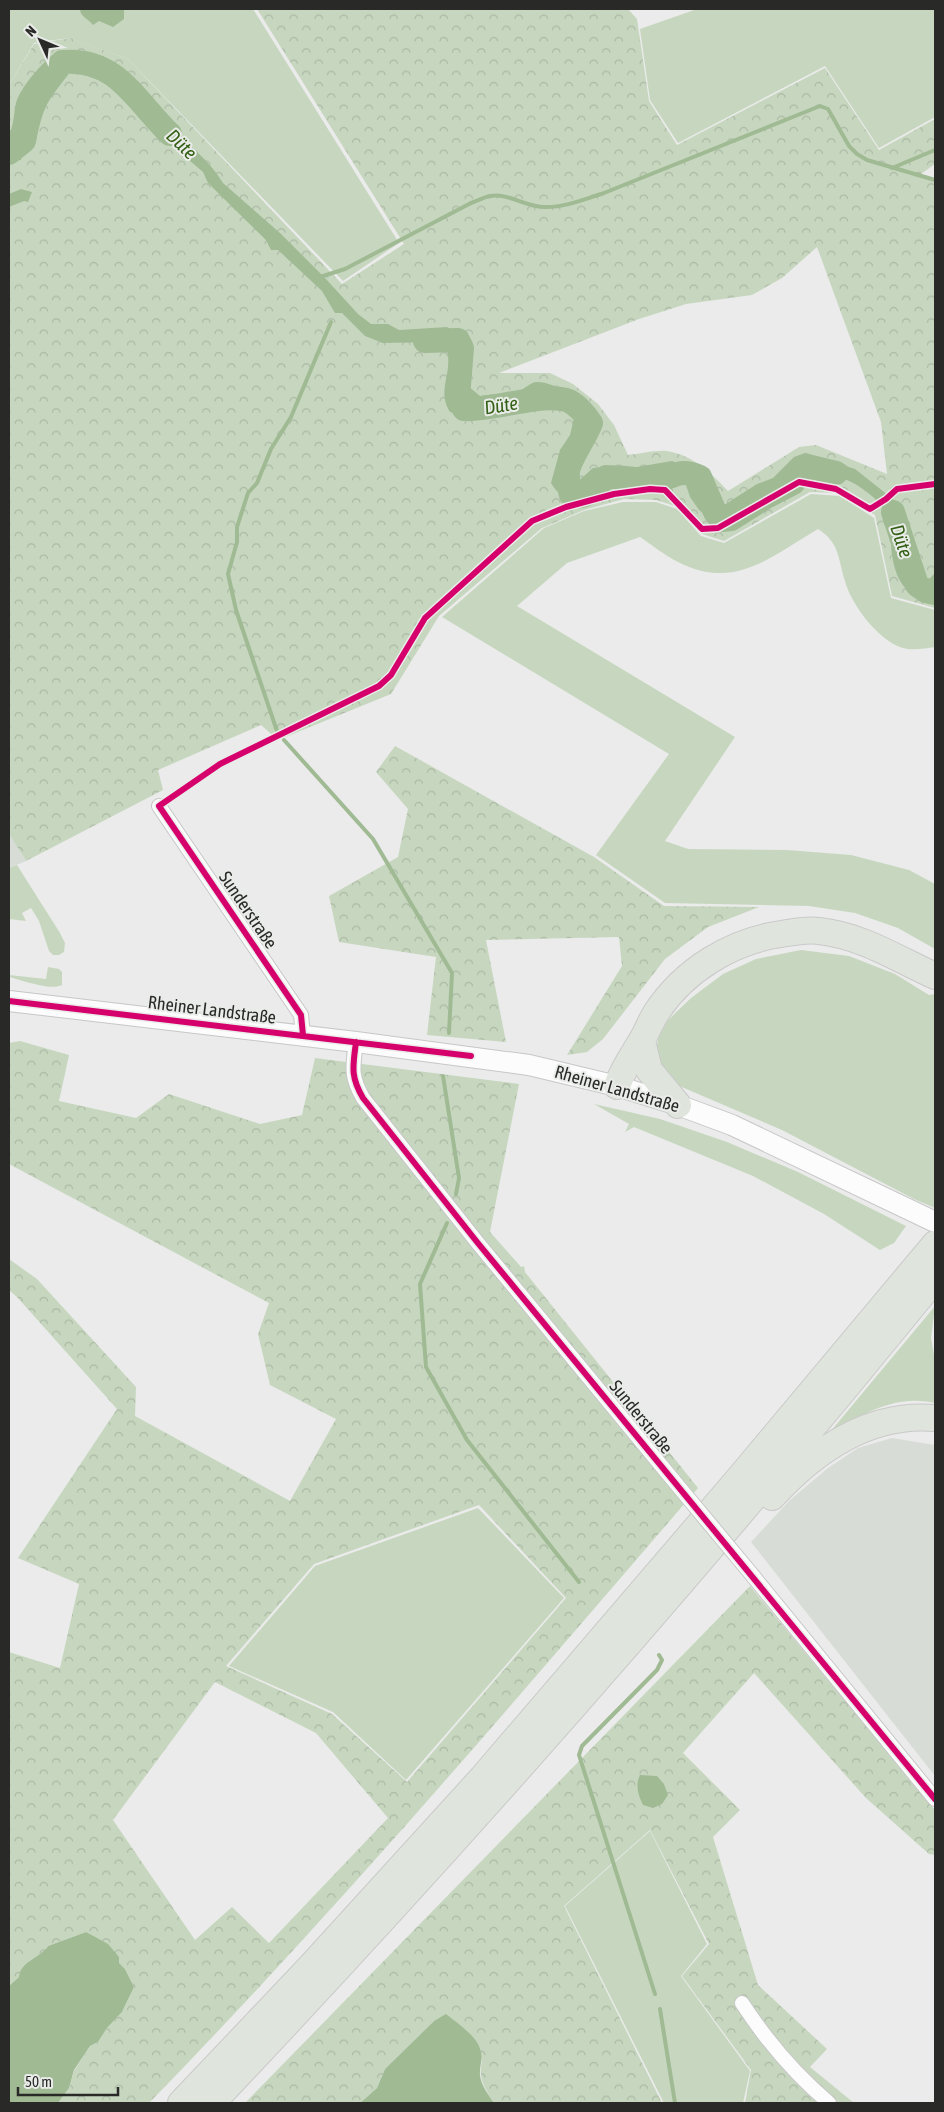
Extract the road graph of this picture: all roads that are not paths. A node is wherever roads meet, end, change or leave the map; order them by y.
1 (159, 806) dead end
2 (897, 959) junction
3 (935, 976) edge
4 (935, 990) edge
5 (9, 1001) edge
6 (303, 1035) junction
7 (642, 1041) junction
8 (356, 1042) junction
9 (617, 1086) junction
10 (678, 1105) junction
11 (935, 1223) edge
12 (935, 1244) edge
13 (935, 1279) edge
14 (876, 1317) junction
15 (935, 1418) edge
16 (678, 1585) junction
17 (935, 1799) edge
18 (742, 2003) dead end
19 (181, 2103) edge
20 (212, 2103) edge
21 (829, 2103) edge

1 - 6 street, Sunderstraße
2 - 3 highway
2 - 4 highway
2 - 7 highway
5 - 6 main road, Rheiner Landstraße
6 - 8 main road, Rheiner Landstraße
7 - 9 highway
7 - 10 highway
8 - 9 main road, Rheiner Landstraße
8 - 17 street, Sunderstraße, bridge
9 - 10 main road, Rheiner Landstraße
10 - 11 main road, Rheiner Landstraße
11 - 14 highway
12 - 14 highway
13 - 16 highway
14 - 19 highway
15 - 16 highway
16 - 20 highway
18 - 21 street

